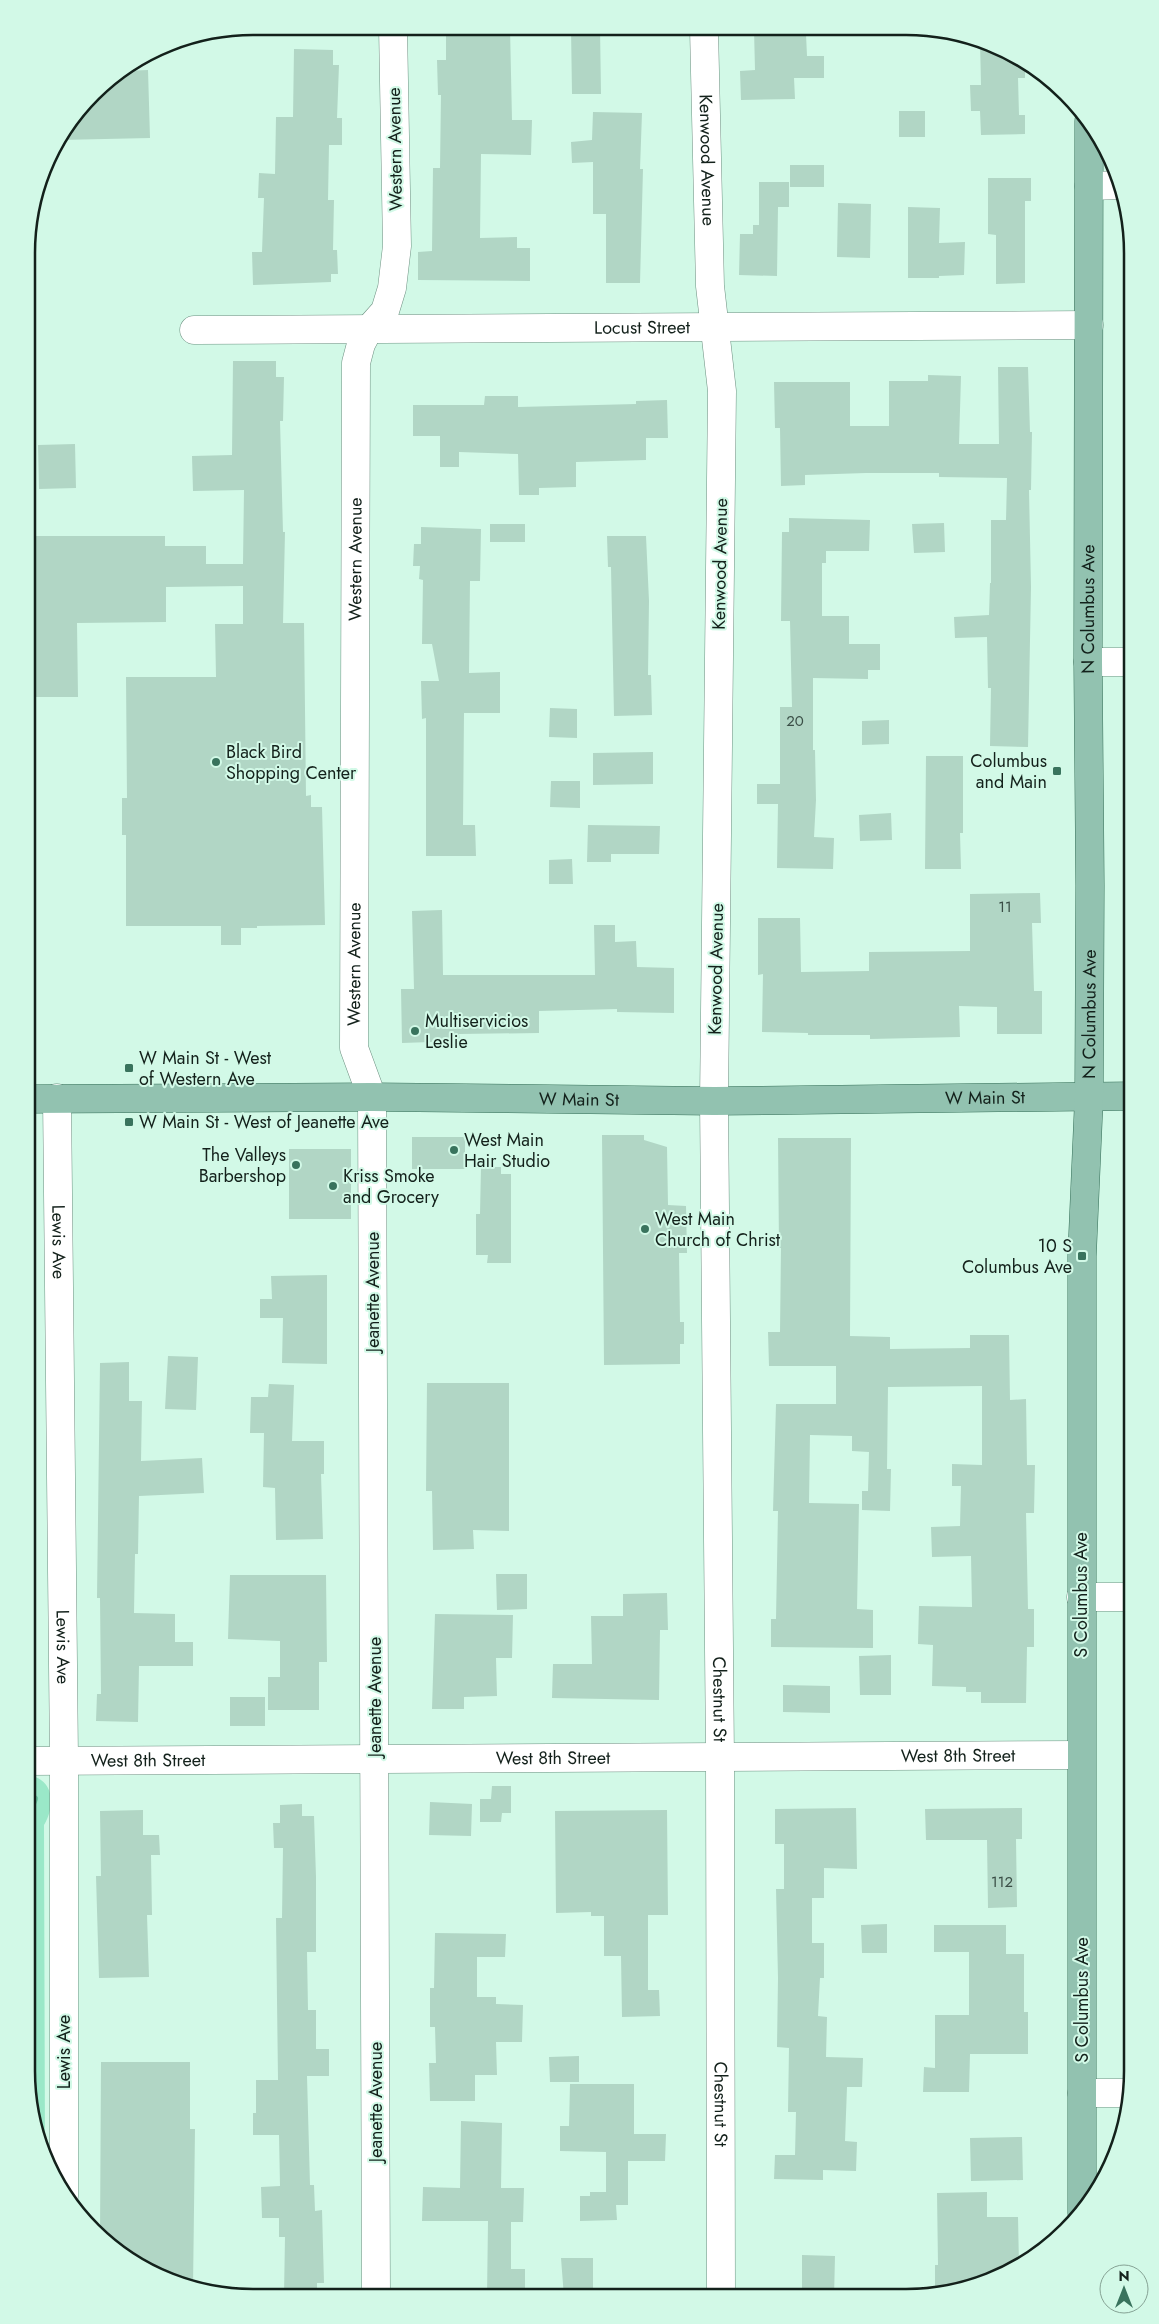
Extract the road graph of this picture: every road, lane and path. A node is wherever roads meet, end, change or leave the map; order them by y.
1 (393, 35) edge
2 (704, 35) edge
3 (1090, 136) edge
4 (1113, 185) edge
5 (1089, 186) junction
6 (1089, 325) junction
7 (716, 328) junction
8 (194, 330) dead end
9 (369, 330) junction
10 (1088, 662) junction
11 (1124, 662) edge
12 (1124, 1096) edge
13 (372, 1097) junction
14 (1089, 1097) junction
15 (35, 1098) edge
16 (57, 1098) junction
17 (714, 1101) junction
18 (1081, 1597) junction
19 (1124, 1597) edge
20 (1081, 1755) junction
21 (720, 1758) junction
22 (64, 1759) junction
23 (375, 1759) junction
24 (35, 1761) edge
25 (1082, 2093) junction
26 (1123, 2093) edge
27 (64, 2180) edge
28 (1082, 2200) edge
29 (376, 2289) edge
30 (721, 2289) edge

1 - 9 street, Western Avenue
2 - 7 street, Kenwood Avenue
3 - 5 main road, N Columbus Ave
4 - 5 street
5 - 6 main road, N Columbus Ave
6 - 7 street, Locust Street
6 - 10 main road, N Columbus Ave
7 - 9 street, Locust Street
7 - 17 street, Kenwood Avenue
8 - 9 street, Locust Street
9 - 13 street, Western Avenue
10 - 11 street
10 - 14 main road, N Columbus Ave
12 - 14 main road, W Main St
13 - 16 main road, W Main St
13 - 17 main road, W Main St
13 - 23 street, Jeanette Avenue
14 - 17 main road, W Main St
14 - 18 main road, S Columbus Ave
15 - 16 main road, W Main St
16 - 22 street, Lewis Ave
17 - 21 street, Chestnut St
18 - 19 street
18 - 20 main road, S Columbus Ave
20 - 21 street, West 8th Street
20 - 25 main road, S Columbus Ave
21 - 23 street, West 8th Street
21 - 30 street, Chestnut St
22 - 23 street, West 8th Street
22 - 24 street, West 8th Street
22 - 27 street, Lewis Ave
23 - 29 street, Jeanette Avenue
25 - 26 street
25 - 28 main road, S Columbus Ave

